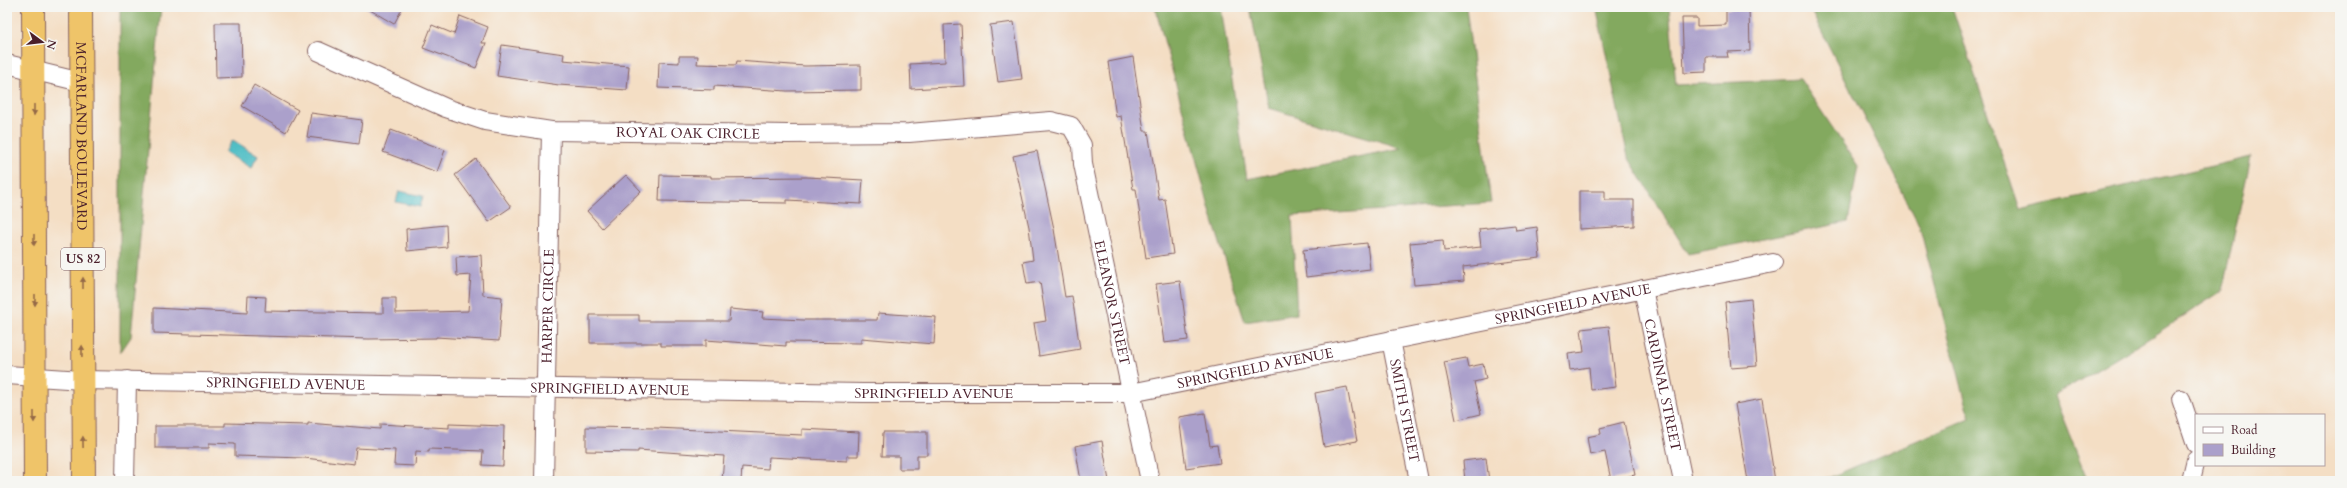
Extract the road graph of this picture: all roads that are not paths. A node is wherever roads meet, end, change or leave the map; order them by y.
1 (33, 7) edge
2 (81, 7) edge
3 (318, 51) dead end
4 (7, 64) edge
5 (34, 71) junction
6 (81, 82) junction
7 (1071, 126) joint
8 (551, 131) junction
9 (1773, 263) dead end
10 (1643, 289) junction
11 (1392, 340) junction
12 (7, 375) edge
13 (34, 378) junction
14 (82, 380) junction
15 (127, 380) junction
16 (546, 388) junction
17 (1131, 393) junction
18 (2181, 399) dead end
19 (2195, 441) edge
20 (2195, 464) edge
21 (35, 481) edge
22 (84, 481) edge
23 (125, 481) edge
24 (544, 481) edge
25 (1150, 481) edge
26 (1419, 481) edge
27 (1683, 481) edge
28 (2191, 481) edge

1 - 5 highway
2 - 6 highway, MCFARLAND BOULEVARD / US 82
3 - 8 street, ROYAL OAK CIRCLE
4 - 5 street
5 - 6 street
5 -> 13 highway
14 -> 6 highway, MCFARLAND BOULEVARD / US 82
7 - 8 street, ROYAL OAK CIRCLE
7 - 17 street, ELEANOR STREET
8 - 16 street, HARPER CIRCLE
9 - 10 street, SPRINGFIELD AVENUE
10 - 11 street, SPRINGFIELD AVENUE
10 - 27 street, CARDINAL STREET
11 - 17 street, SPRINGFIELD AVENUE
11 - 26 street, SMITH STREET
12 - 13 street, SPRINGFIELD AVENUE
13 - 14 street, SPRINGFIELD AVENUE
13 -> 21 highway
14 - 15 street, SPRINGFIELD AVENUE
22 -> 14 highway, MCFARLAND BOULEVARD / US 82
15 - 16 street, SPRINGFIELD AVENUE
15 - 23 street
16 - 17 street, SPRINGFIELD AVENUE
16 - 24 street, HARPER CIRCLE
17 - 25 street, ELEANOR STREET
18 - 19 street
20 - 28 street

